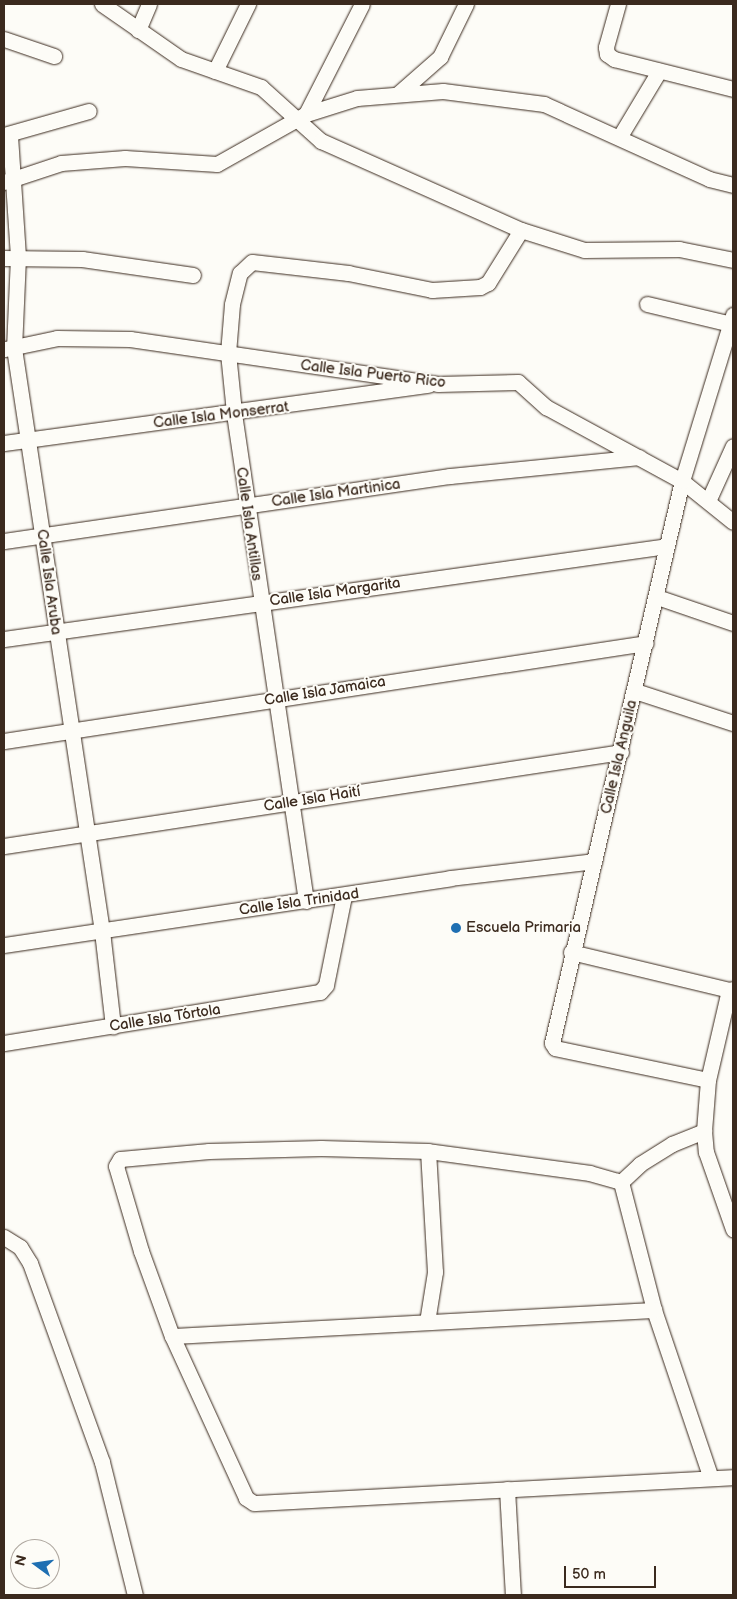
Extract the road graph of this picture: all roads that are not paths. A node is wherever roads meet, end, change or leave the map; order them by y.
1 (102, 4) edge
2 (148, 4) edge
3 (248, 4) edge
4 (362, 4) edge
5 (466, 4) edge
6 (618, 4) edge
7 (138, 30) junction
8 (4, 39) edge
9 (54, 56) dead end
10 (215, 71) junction
11 (659, 71) junction
12 (733, 89) edge
13 (399, 93) junction
14 (89, 111) dead end
15 (302, 116) junction
16 (7, 136) edge
17 (620, 136) junction
18 (8, 182) edge
19 (733, 185) edge
20 (521, 230) junction
21 (11, 257) edge
22 (733, 260) edge
23 (193, 275) dead end
24 (647, 304) dead end
25 (732, 319) edge
26 (9, 349) edge
27 (228, 353) junction
28 (438, 384) junction
29 (234, 412) junction
30 (28, 440) junction
31 (4, 444) edge
32 (733, 446) edge
33 (639, 457) junction
34 (682, 481) junction
35 (709, 500) junction
36 (246, 505) junction
37 (733, 522) edge
38 (42, 535) junction
39 (4, 541) edge
40 (667, 546) junction
41 (657, 597) junction
42 (261, 603) junction
43 (733, 623) edge
44 (56, 631) junction
45 (4, 639) edge
46 (646, 643) junction
47 (635, 691) junction
48 (278, 699) junction
49 (733, 722) edge
50 (72, 732) junction
51 (4, 741) edge
52 (620, 752) junction
53 (294, 802) junction
54 (88, 834) junction
55 (4, 846) edge
56 (594, 861) junction
57 (344, 896) junction
58 (306, 901) junction
59 (102, 931) junction
60 (4, 945) edge
61 (571, 952) junction
62 (731, 990) edge
63 (113, 1026) junction
64 (4, 1043) edge
65 (708, 1080) junction
66 (704, 1131) junction
67 (428, 1151) junction
68 (622, 1182) junction
69 (733, 1229) edge
70 (4, 1237) edge
71 (654, 1310) junction
72 (427, 1322) junction
73 (172, 1336) junction
74 (733, 1477) edge
75 (711, 1478) junction
76 (507, 1489) junction
77 (135, 1595) edge
78 (513, 1595) edge

1 - 7 street
2 - 7 street
3 - 10 street
4 - 15 street
5 - 13 street
6 - 11 street
7 - 10 street
8 - 9 street
10 - 15 street
11 - 12 street
11 - 17 street
13 - 15 street
13 - 17 street
14 - 16 street
15 - 18 street
15 - 20 street
16 - 18 street, Calle Isla Aruba
17 - 19 street
18 - 21 street, Calle Isla Aruba
20 - 22 street
20 - 27 street, Calle Isla Antillas
21 - 23 street
21 - 26 street, Calle Isla Aruba
24 - 25 street
25 - 34 street, Calle Isla Anguila
26 - 27 street, Calle Isla Puerto Rico
26 - 30 street, Calle Isla Aruba
27 - 28 street, Calle Isla Puerto Rico
27 - 29 street, Calle Isla Antillas
28 - 29 street, Calle Isla Monserrat
28 - 33 street, Calle Isla Puerto Rico
29 - 30 street, Calle Isla Monserrat
29 - 36 street, Calle Isla Antillas
30 - 31 street, Calle Isla Monserrat
30 - 38 street, Calle Isla Aruba
32 - 35 street
33 - 34 street, Calle Isla Puerto Rico
33 - 36 street, Calle Isla Martinica
34 - 35 street, Calle Isla Puerto Rico
34 - 40 street, Calle Isla Anguila
35 - 37 street, Calle Isla Puerto Rico
36 - 38 street, Calle Isla Martinica
36 - 42 street, Calle Isla Antillas
38 - 39 street, Calle Isla Martinica
38 - 44 street, Calle Isla Aruba
40 - 41 street, Calle Isla Anguila
40 - 42 street, Calle Isla Margarita
41 - 43 street
41 - 46 street, Calle Isla Anguila
42 - 44 street, Calle Isla Margarita
42 - 48 street, Calle Isla Antillas
44 - 45 street, Calle Isla Margarita
44 - 50 street, Calle Isla Aruba
46 - 47 street, Calle Isla Anguila
46 - 48 street, Calle Isla Jamaica
47 - 49 street
47 - 52 street, Calle Isla Anguila
48 - 50 street, Calle Isla Jamaica
48 - 53 street, Calle Isla Antillas
50 - 51 street, Calle Isla Jamaica
50 - 54 street, Calle Isla Aruba
52 - 53 street, Calle Isla Haití
52 - 56 street, Calle Isla Anguila
53 - 54 street, Calle Isla Haití
53 - 58 street, Calle Isla Antillas
54 - 55 street, Calle Isla Haití
54 - 59 street, Calle Isla Aruba
56 - 57 street, Calle Isla Trinidad
56 - 61 street, Calle Isla Anguila
57 - 58 street, Calle Isla Trinidad
57 - 63 street, Calle Isla Tórtola
58 - 59 street, Calle Isla Trinidad
59 - 60 street, Calle Isla Trinidad
59 - 63 street, Calle Isla Aruba
61 - 62 street
61 - 65 street, Calle Isla Anguila
62 - 65 street
63 - 64 street, Calle Isla Tórtola
65 - 66 street
66 - 68 street
66 - 69 street
67 - 68 street
67 - 72 street
67 - 73 street
68 - 71 street
70 - 77 street
71 - 72 street
71 - 75 street
72 - 73 street
73 - 76 street
74 - 75 street
75 - 76 street
76 - 78 street

